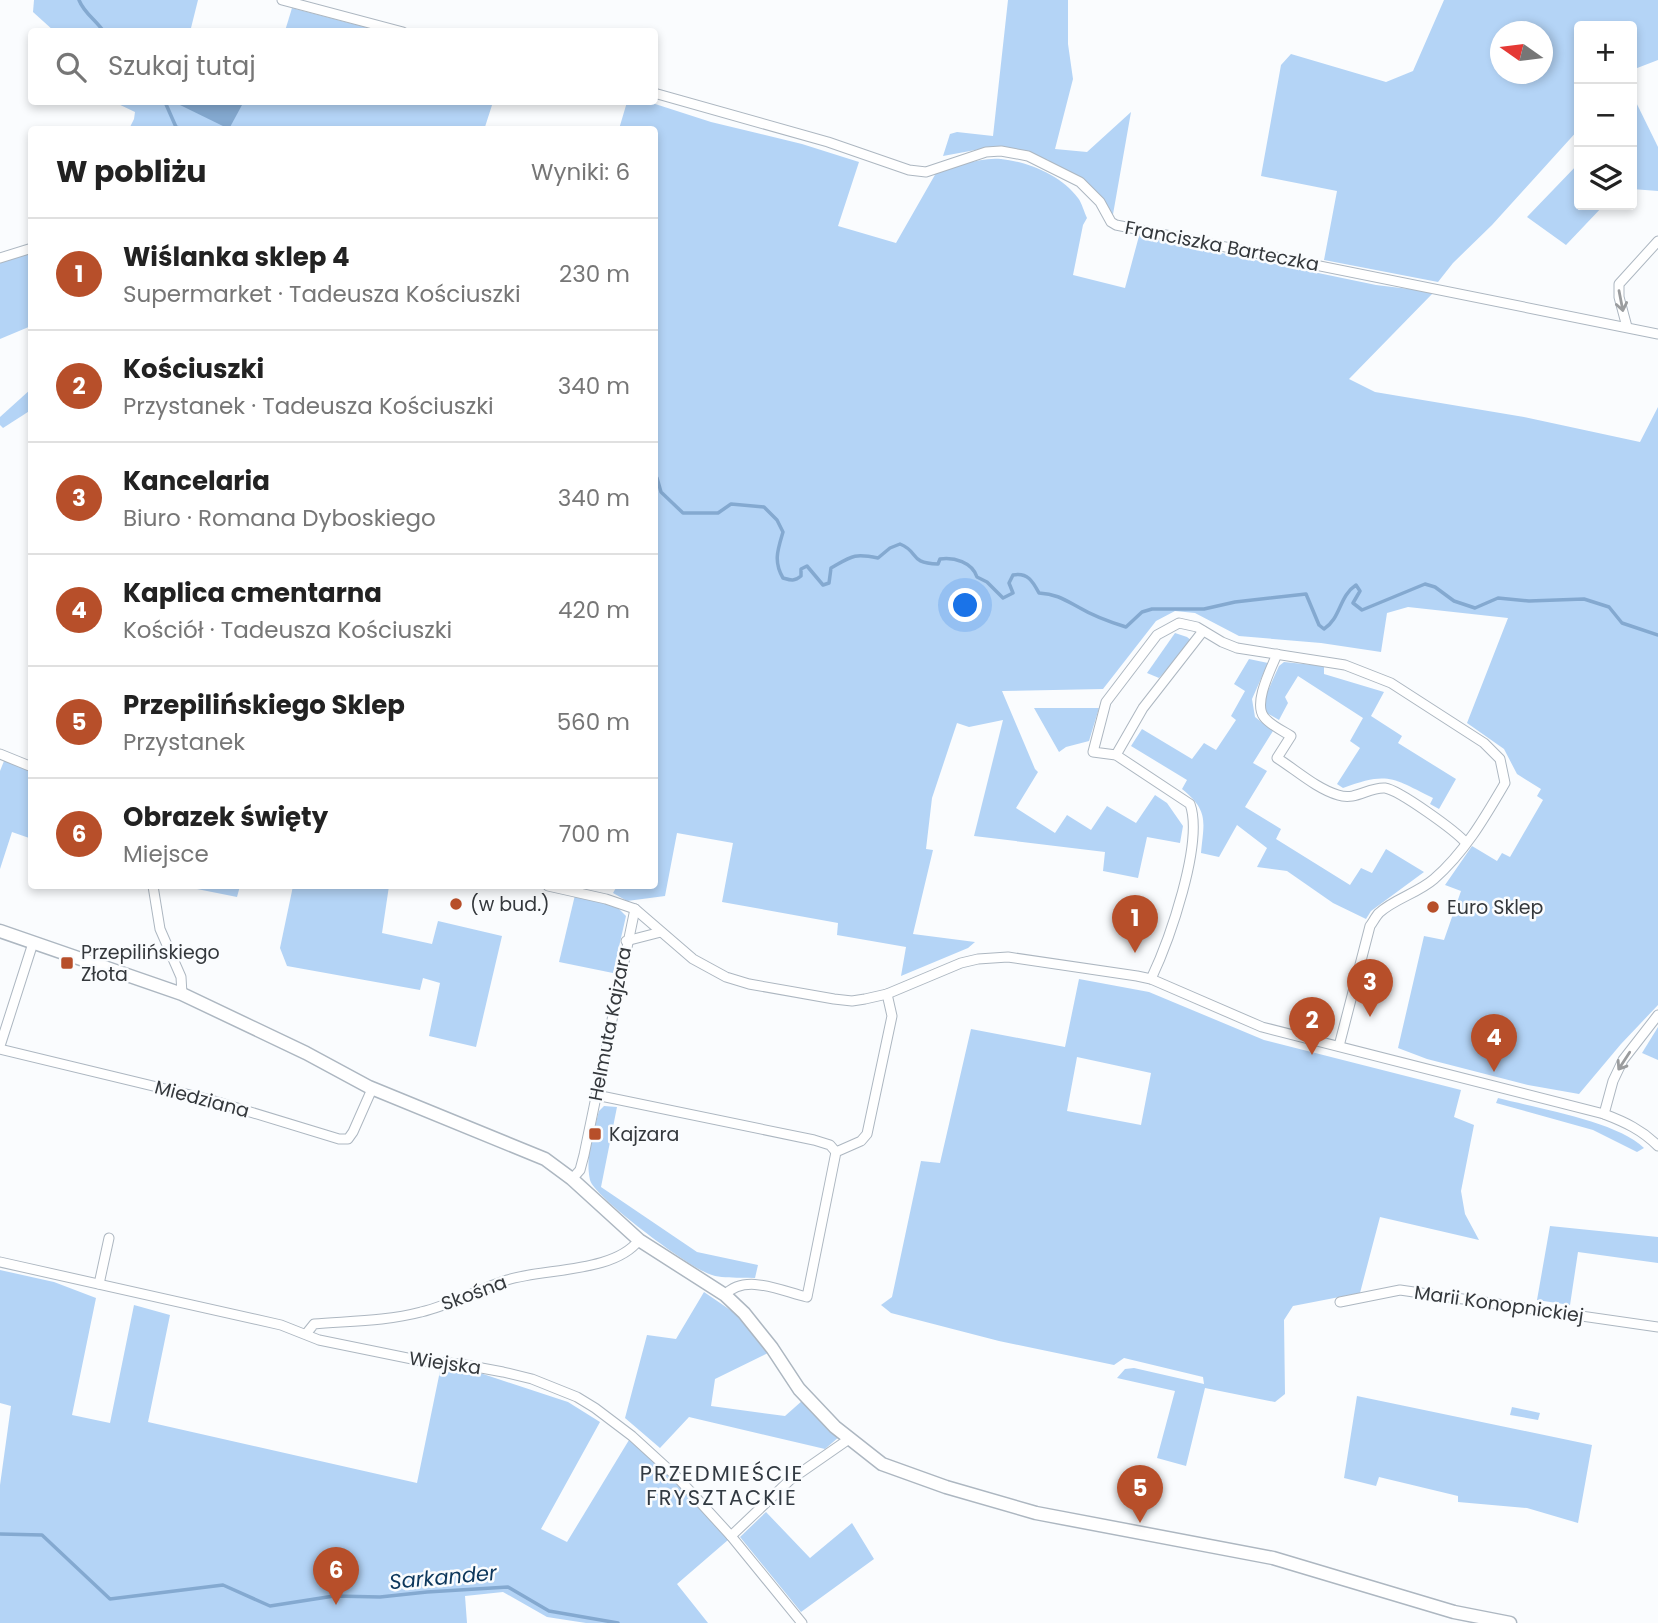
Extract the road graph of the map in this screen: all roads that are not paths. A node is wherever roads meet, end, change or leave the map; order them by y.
1 (282, 0) edge
2 (387, 28) edge
3 (658, 94) edge
4 (1658, 242) edge
5 (28, 249) edge
6 (0, 258) edge
7 (1627, 327) junction
8 (1658, 334) edge
9 (1203, 631) junction
10 (1277, 654) junction
11 (0, 754) edge
12 (1116, 755) junction
13 (28, 765) edge
14 (1466, 843) junction
15 (153, 889) edge
16 (561, 889) edge
17 (635, 909) junction
18 (0, 930) edge
19 (661, 932) junction
20 (626, 941) junction
21 (33, 943) junction
22 (1151, 979) junction
23 (183, 994) junction
24 (887, 994) junction
25 (1658, 1015) edge
26 (1339, 1046) junction
27 (0, 1048) edge
28 (372, 1089) junction
29 (596, 1095) junction
30 (1604, 1114) junction
31 (1658, 1146) edge
32 (836, 1152) junction
33 (572, 1179) junction
34 (109, 1238) dead end
35 (639, 1240) junction
36 (0, 1262) edge
37 (99, 1284) junction
38 (725, 1295) junction
39 (1340, 1302) dead end
40 (1658, 1327) edge
41 (306, 1334) junction
42 (849, 1439) junction
43 (732, 1536) junction
44 (802, 1623) edge
45 (1510, 1623) edge

1 - 2 street
3 - 7 street, Franciszka Barteczka
4 -> 7 street
5 - 6 street
7 - 8 street, Franciszka Barteczka
9 - 10 street
9 - 12 street
9 - 12 street
10 - 14 street
10 - 14 street
11 - 13 street
12 - 22 street
14 - 26 street
15 - 23 street
16 - 17 street
17 - 19 street
17 - 20 street, Helmuta Kajzara
18 - 21 street
19 - 20 street
19 - 24 street
20 - 29 street, Helmuta Kajzara
21 - 23 street
21 - 27 street
22 - 24 street
22 - 26 street
23 - 28 street
24 - 32 street
25 -> 30 street
26 - 30 street
27 - 28 street, Miedziana
28 - 33 street
29 - 32 street
29 - 33 street, Helmuta Kajzara
30 - 31 street
32 - 38 street
33 - 35 street
34 - 37 street
35 - 38 street
35 - 41 street, Skośna
36 - 37 street, Wiejska
37 - 41 street, Wiejska
38 - 42 street
39 - 40 street, Marii Konopnickiej
41 - 43 street, Wiejska
42 - 43 street
42 - 45 street
43 - 44 street, Wiejska

